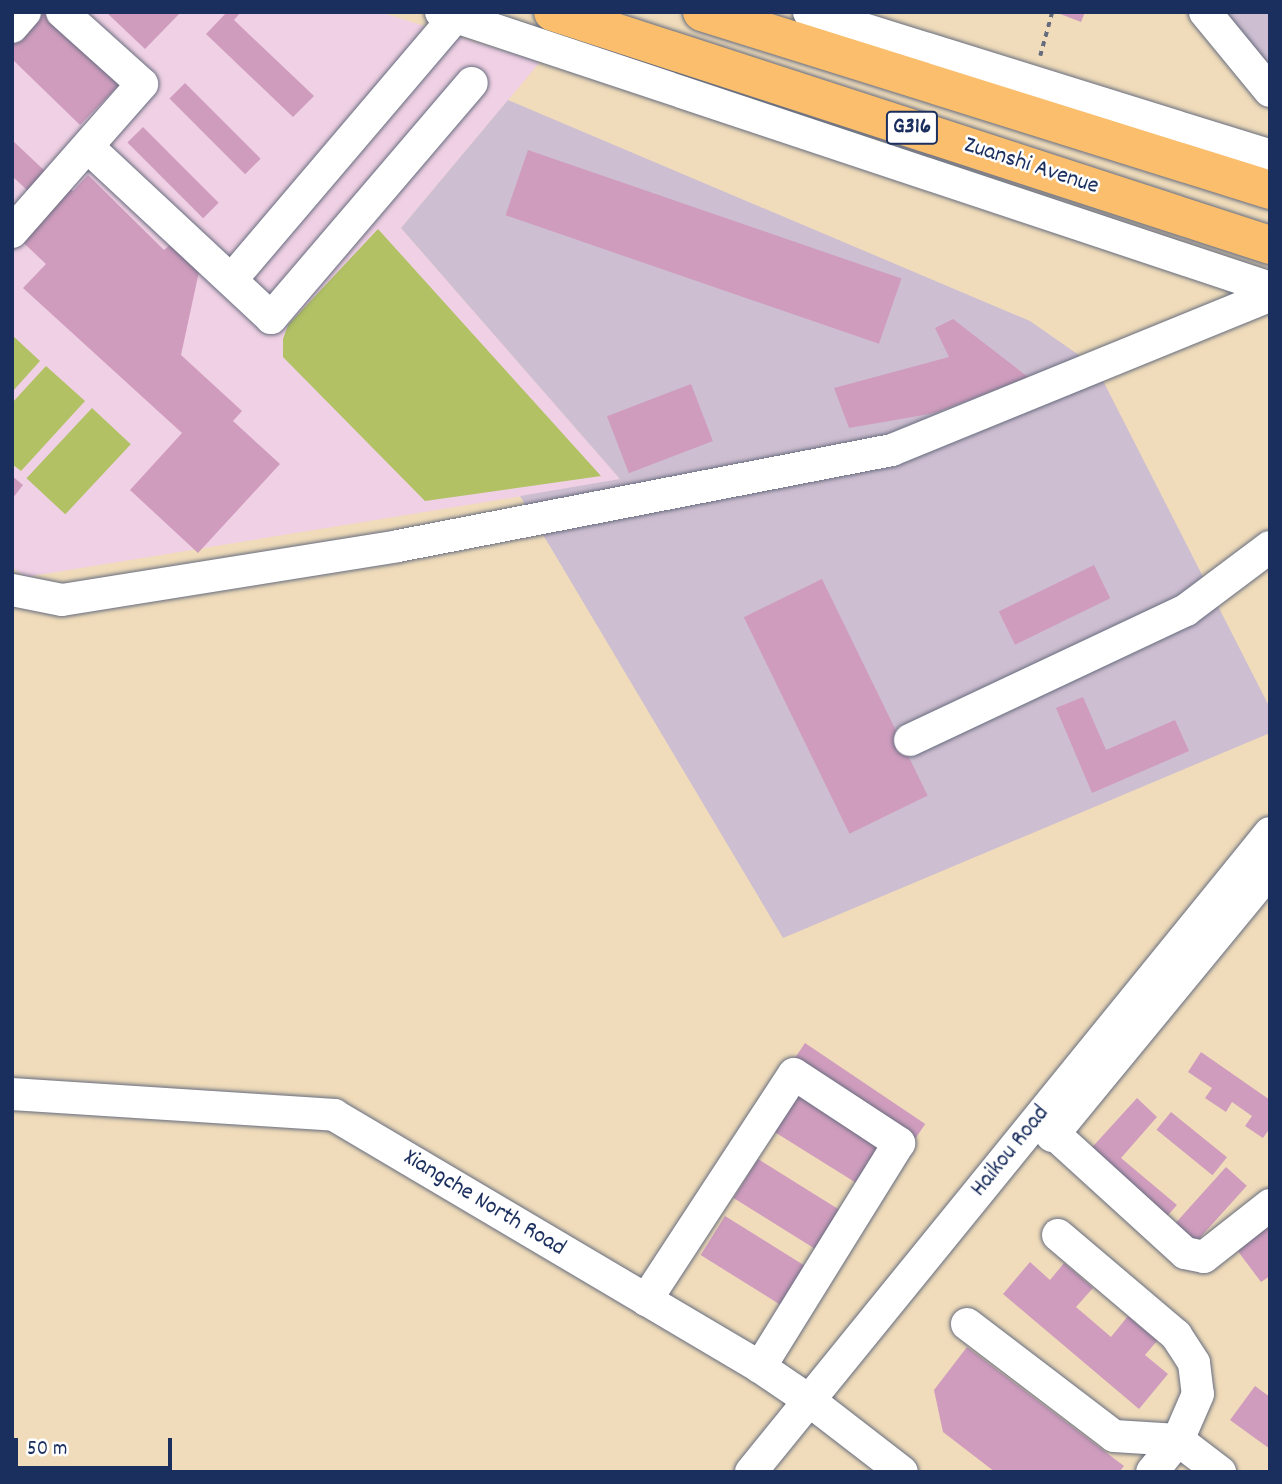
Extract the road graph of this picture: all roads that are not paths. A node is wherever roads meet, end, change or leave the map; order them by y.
1 (25, 12) edge
2 (62, 12) edge
3 (553, 12) edge
4 (702, 12) edge
5 (809, 12) edge
6 (1205, 12) edge
7 (452, 14) edge
8 (12, 27) edge
9 (472, 83) dead end
10 (1270, 90) edge
11 (89, 148) junction
12 (1270, 156) edge
13 (1270, 190) edge
14 (12, 232) edge
15 (1270, 245) edge
16 (232, 279) junction
17 (1270, 288) edge
18 (1270, 296) edge
19 (1270, 547) edge
20 (12, 590) edge
21 (910, 740) dead end
22 (1270, 832) edge
23 (1270, 871) edge
24 (12, 1094) edge
25 (1046, 1126) junction
26 (1270, 1205) edge
27 (1058, 1235) dead end
28 (646, 1300) junction
29 (967, 1324) dead end
30 (760, 1367) junction
31 (817, 1406) junction
32 (1178, 1440) junction
33 (751, 1472) edge
34 (775, 1472) edge
35 (902, 1472) edge
36 (1152, 1472) edge
37 (1220, 1472) edge

1 - 8 street
2 - 11 street
3 - 15 highway, Zuanshi Avenue / G316
4 - 13 highway, Zuanshi Avenue / G316
5 - 12 street
6 - 10 street
7 - 16 street
7 - 17 street
9 - 16 street
11 - 14 street
11 - 16 street
18 - 20 street
19 - 21 street
22 - 25 street, Haikou Road
23 - 25 street, Haikou Road
24 - 28 street, Xiangche North Road
25 - 26 street
25 - 31 street, Haikou Road
27 - 32 street
28 - 30 street, Xiangche North Road
28 - 30 street
29 - 32 street
30 - 31 street, Xiangche North Road
31 - 33 street, Haikou Road
31 - 34 street, Haikou Road
31 - 35 street, Xiangche North Road
32 - 36 street
32 - 37 street

